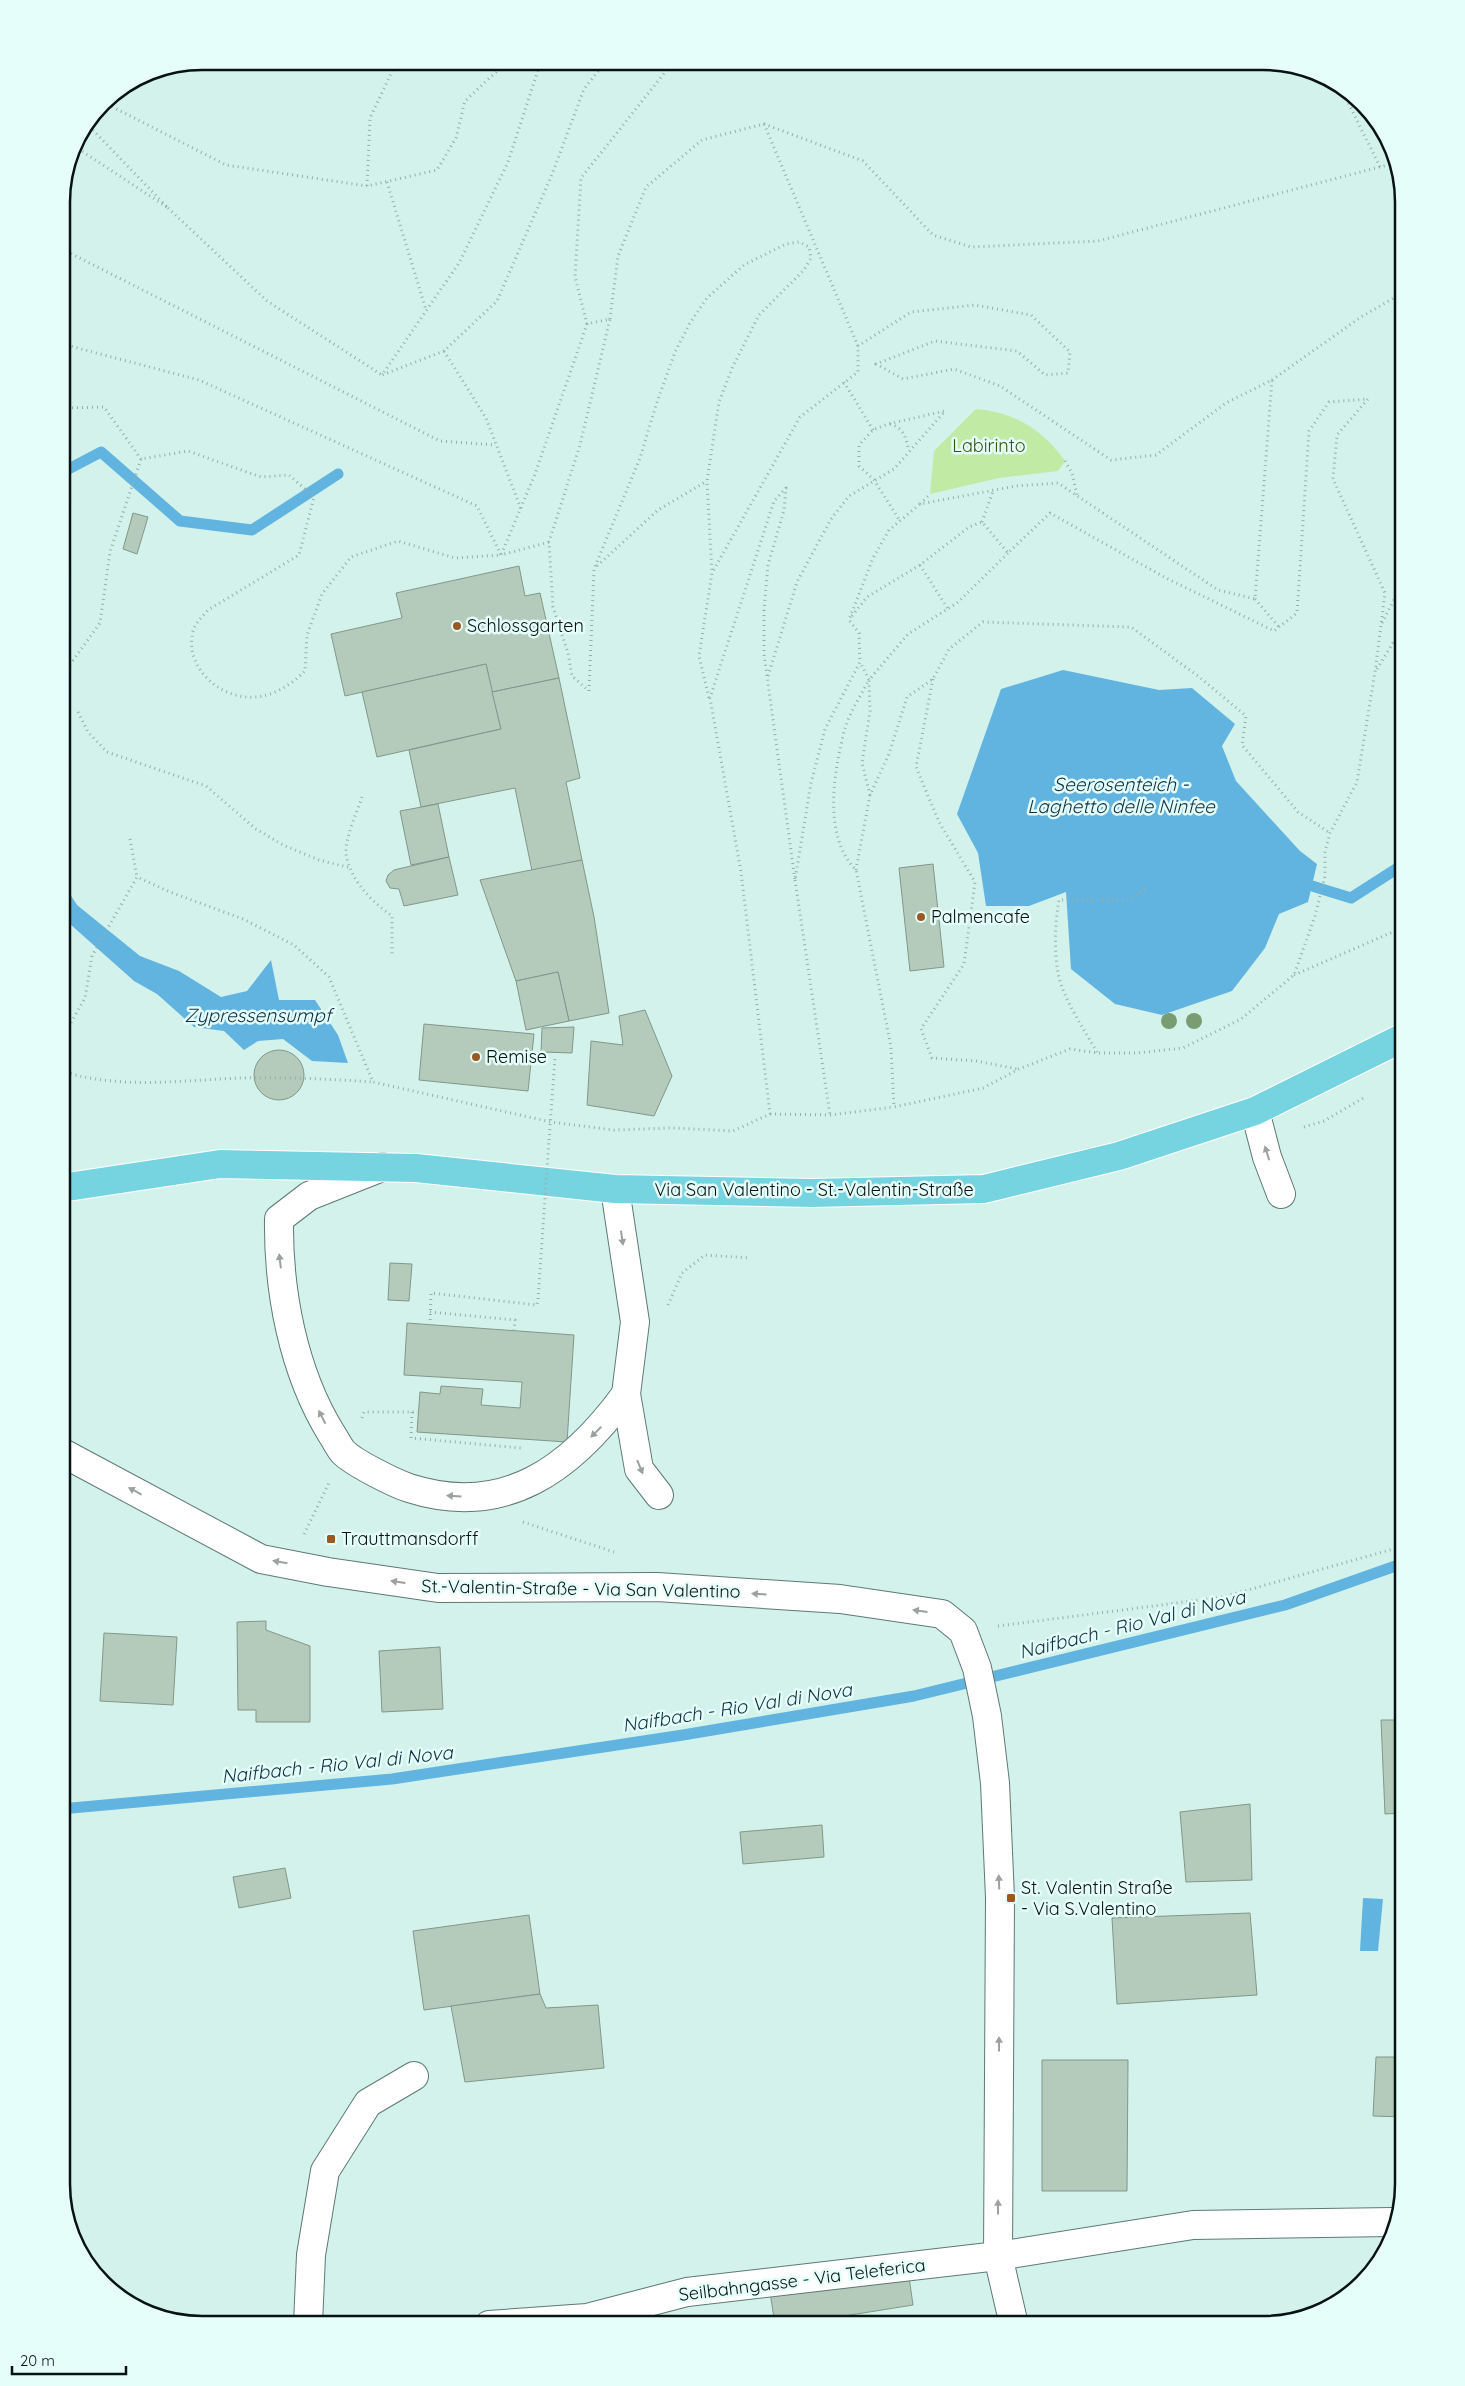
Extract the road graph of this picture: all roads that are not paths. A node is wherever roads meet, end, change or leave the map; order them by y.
1 (1395, 1042) edge
2 (1255, 1112) junction
3 (382, 1167) junction
4 (70, 1187) edge
5 (616, 1190) junction
6 (1282, 1194) dead end
7 (626, 1394) junction
8 (70, 1457) edge
9 (659, 1495) dead end
10 (414, 2076) dead end
11 (1389, 2222) edge
12 (998, 2256) junction
13 (308, 2316) edge
14 (595, 2316) edge
15 (1012, 2316) edge

1 - 2 main road, Via San Valentino - St.-Valentin-Straße
2 - 5 main road, Via San Valentino - St.-Valentin-Straße
6 -> 2 street
3 - 4 main road
3 - 5 main road, Via San Valentino - St.-Valentin-Straße
7 -> 3 street
5 -> 7 street
7 -> 9 street
12 -> 8 street, St.-Valentin-Straße - Via San Valentino
10 - 13 street
11 - 12 street, Seilbahngasse - Via Teleferica
12 - 14 street, Seilbahngasse - Via Teleferica
12 - 15 street

